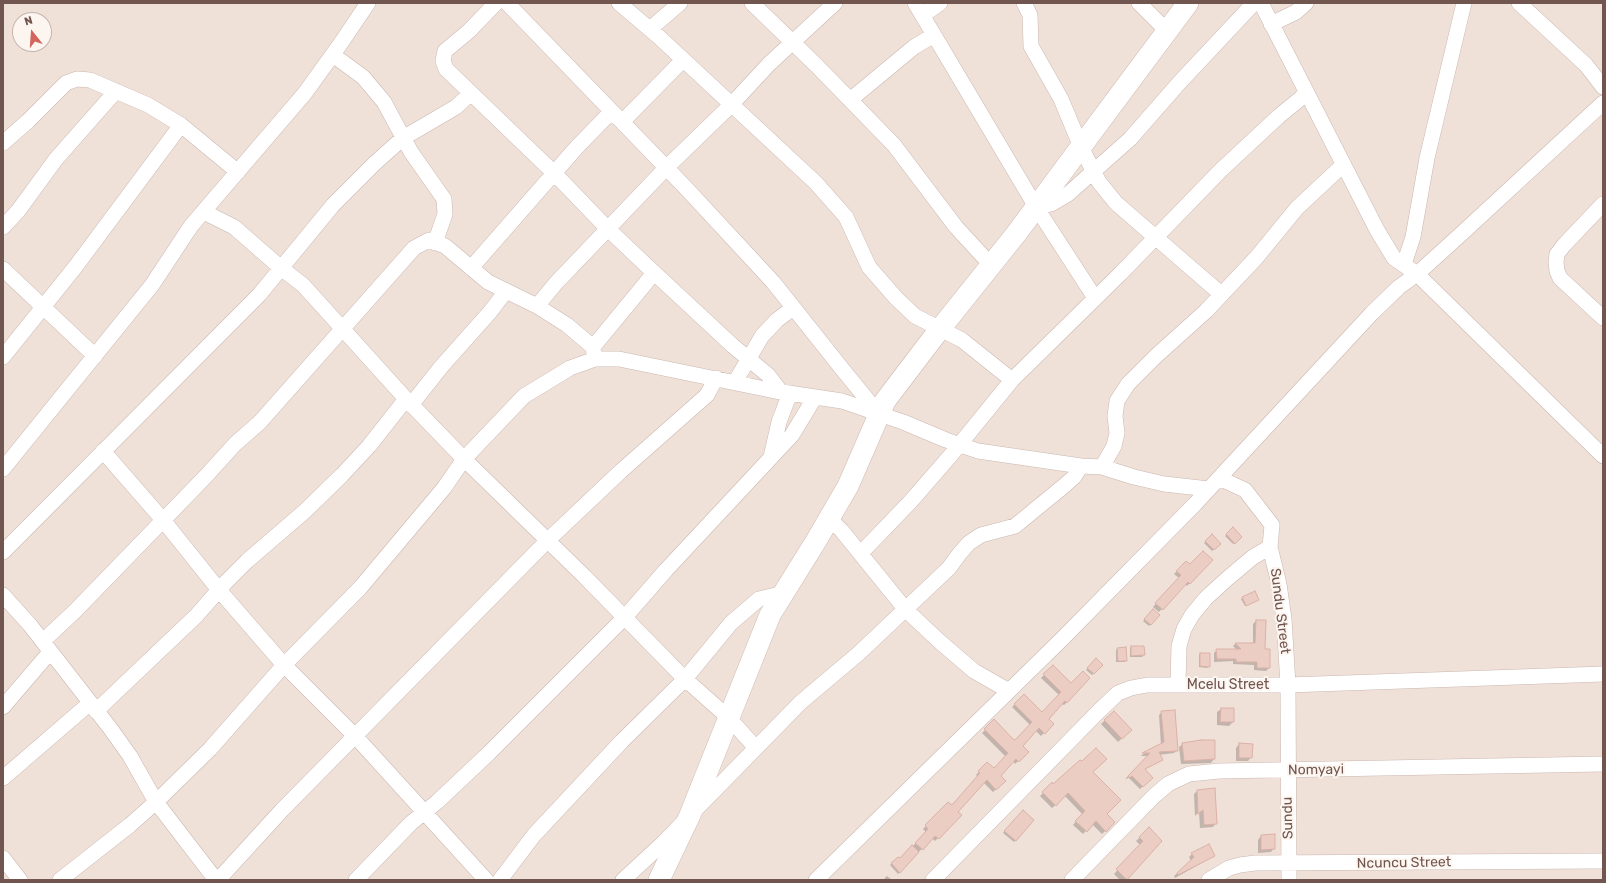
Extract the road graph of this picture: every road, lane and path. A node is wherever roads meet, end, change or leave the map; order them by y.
1 (368, 3) edge
2 (619, 3) edge
3 (680, 3) edge
4 (752, 3) edge
5 (835, 3) edge
6 (940, 3) edge
7 (1024, 3) edge
8 (1139, 3) edge
9 (1188, 3) edge
10 (1254, 3) edge
11 (1261, 3) edge
12 (1306, 3) edge
13 (1464, 3) edge
14 (1519, 3) edge
15 (507, 4) edge
16 (919, 9) edge
17 (1272, 24) junction
18 (650, 29) junction
19 (1167, 31) junction
20 (934, 35) junction
21 (792, 42) junction
22 (332, 55) junction
23 (683, 60) junction
24 (1603, 87) edge
25 (116, 91) junction
26 (470, 94) junction
27 (1306, 94) junction
28 (850, 100) junction
29 (1603, 103) edge
30 (731, 105) junction
31 (611, 112) junction
32 (622, 122) junction
33 (181, 125) junction
34 (403, 138) junction
35 (3, 143) edge
36 (1081, 147) junction
37 (1343, 165) junction
38 (666, 168) junction
39 (238, 172) junction
40 (1094, 172) junction
41 (554, 173) junction
42 (1603, 204) edge
43 (1036, 207) junction
44 (204, 212) junction
45 (3, 227) edge
46 (608, 229) junction
47 (1155, 238) junction
48 (435, 243) junction
49 (1404, 264) junction
50 (991, 265) junction
51 (281, 268) junction
52 (471, 268) junction
53 (3, 269) edge
54 (654, 273) junction
55 (1417, 274) junction
56 (506, 291) junction
57 (1222, 294) junction
58 (1095, 298) junction
59 (537, 306) junction
60 (42, 308) junction
61 (793, 308) junction
62 (1603, 318) edge
63 (343, 329) junction
64 (940, 329) junction
65 (594, 353) junction
66 (95, 356) junction
67 (3, 358) edge
68 (749, 359) junction
69 (716, 378) junction
70 (1012, 380) junction
71 (735, 382) junction
72 (786, 392) junction
73 (815, 397) junction
74 (409, 402) junction
75 (879, 414) junction
76 (959, 444) junction
77 (103, 451) junction
78 (1603, 456) edge
79 (771, 457) junction
80 (464, 459) junction
81 (1081, 466) junction
82 (1102, 467) junction
83 (3, 469) edge
84 (1219, 478) junction
85 (1209, 489) junction
86 (829, 518) junction
87 (163, 520) junction
88 (548, 540) junction
89 (1270, 547) junction
90 (3, 552) edge
91 (861, 553) junction
92 (219, 590) junction
93 (784, 593) junction
94 (6, 604) edge
95 (906, 610) junction
96 (625, 617) junction
97 (46, 646) junction
98 (284, 665) junction
99 (1603, 674) edge
100 (685, 679) junction
101 (1178, 685) junction
102 (1288, 685) junction
103 (1009, 691) junction
104 (3, 707) edge
105 (93, 707) junction
106 (729, 718) junction
107 (356, 737) junction
108 (756, 748) junction
109 (1603, 764) edge
110 (1288, 771) junction
111 (3, 778) edge
112 (156, 802) junction
113 (425, 812) junction
114 (690, 815) junction
115 (3, 858) edge
116 (1603, 861) edge
117 (1289, 864) junction
118 (20, 880) edge
119 (60, 880) edge
120 (217, 880) edge
121 (356, 880) edge
122 (486, 880) edge
123 (500, 880) edge
124 (623, 880) edge
125 (660, 880) edge
126 (816, 880) edge
127 (933, 880) edge
128 (1072, 880) edge
129 (1209, 880) edge
130 (1289, 880) edge

1 - 22 street
2 - 18 street
3 - 18 street
4 - 21 street
5 - 21 street
6 - 16 street
7 - 36 street
8 - 19 street
9 - 19 street
10 - 40 street
11 - 17 street
12 - 17 street
13 - 49 street
14 - 24 street
15 - 26 street
15 - 31 street
16 - 20 street
17 - 27 street
18 - 23 street
19 - 36 street
20 - 28 street
20 - 43 street
21 - 28 street
21 - 30 street
22 - 34 street
22 - 39 street
23 - 30 street
23 - 32 street
25 - 33 street
25 - 35 street
25 - 45 street
26 - 34 street
26 - 41 street
27 - 37 street
27 - 47 street
28 - 50 street
29 - 55 street
30 - 38 street
30 - 64 street
31 - 32 street
31 - 41 street
32 - 38 street
33 - 39 street
33 - 60 street
34 - 48 street
34 - 51 street
36 - 40 street
36 - 43 street
37 - 49 street
37 - 57 street
38 - 46 street
38 - 61 street
39 - 44 street
40 - 43 street
40 - 47 street
41 - 46 street
41 - 52 street
42 - 62 street
43 - 50 street
43 - 58 street
44 - 51 street
44 - 66 street
46 - 54 street
46 - 59 street
47 - 57 street
47 - 58 street
48 - 52 street
48 - 63 street
49 - 55 street
50 - 64 street
51 - 63 street
51 - 77 street
52 - 56 street
53 - 60 street
54 - 65 street
54 - 68 street
55 - 78 street
55 - 84 street
56 - 59 street
56 - 74 street
57 - 82 street
58 - 70 street
59 - 65 street
60 - 66 street
60 - 67 street
61 - 68 street
61 - 75 street
63 - 74 street
63 - 87 street
64 - 70 street
64 - 75 street
65 - 69 street
65 - 80 street
66 - 83 street
68 - 71 street
68 - 72 street
69 - 71 street
69 - 88 street
70 - 76 street
71 - 72 street
72 - 73 street
72 - 79 street
73 - 75 street
73 - 79 street
74 - 80 street
74 - 92 street
75 - 76 street
75 - 86 street
76 - 81 street
76 - 91 street
77 - 87 street
77 - 90 street
79 - 96 street
80 - 88 street
80 - 98 street
81 - 82 street
81 - 95 street
82 - 85 street
84 - 85 street
84 - 89 street
85 - 103 street
86 - 91 street
86 - 93 street
87 - 92 street
87 - 97 street
88 - 96 street
88 - 107 street
89 - 101 street, Sundu Street
89 - 102 street, Sundu Street
91 - 95 street
92 - 98 street
92 - 105 street
93 - 100 street
93 - 106 street
94 - 97 street
95 - 103 street
95 - 108 street
96 - 100 street
96 - 113 street
97 - 104 street
97 - 105 street
98 - 107 street
98 - 112 street
99 - 102 street, Mcelu Street
100 - 106 street
100 - 123 street
101 - 102 street, Mcelu Street
101 - 127 street, Mcelu Street
102 - 110 street, Sundu
103 - 126 street
105 - 111 street
105 - 112 street
106 - 108 street
106 - 114 street
107 - 113 street
107 - 120 street
108 - 114 street
109 - 110 street, Nomyayi
110 - 117 street, Sundu
110 - 128 street, Nomyayi
112 - 119 street
112 - 120 street
113 - 121 street
113 - 122 street
114 - 124 street
114 - 125 street
115 - 118 street
116 - 117 street, Ncuncu Street
117 - 129 street, Ncuncu Street
117 - 130 street, Sundu

